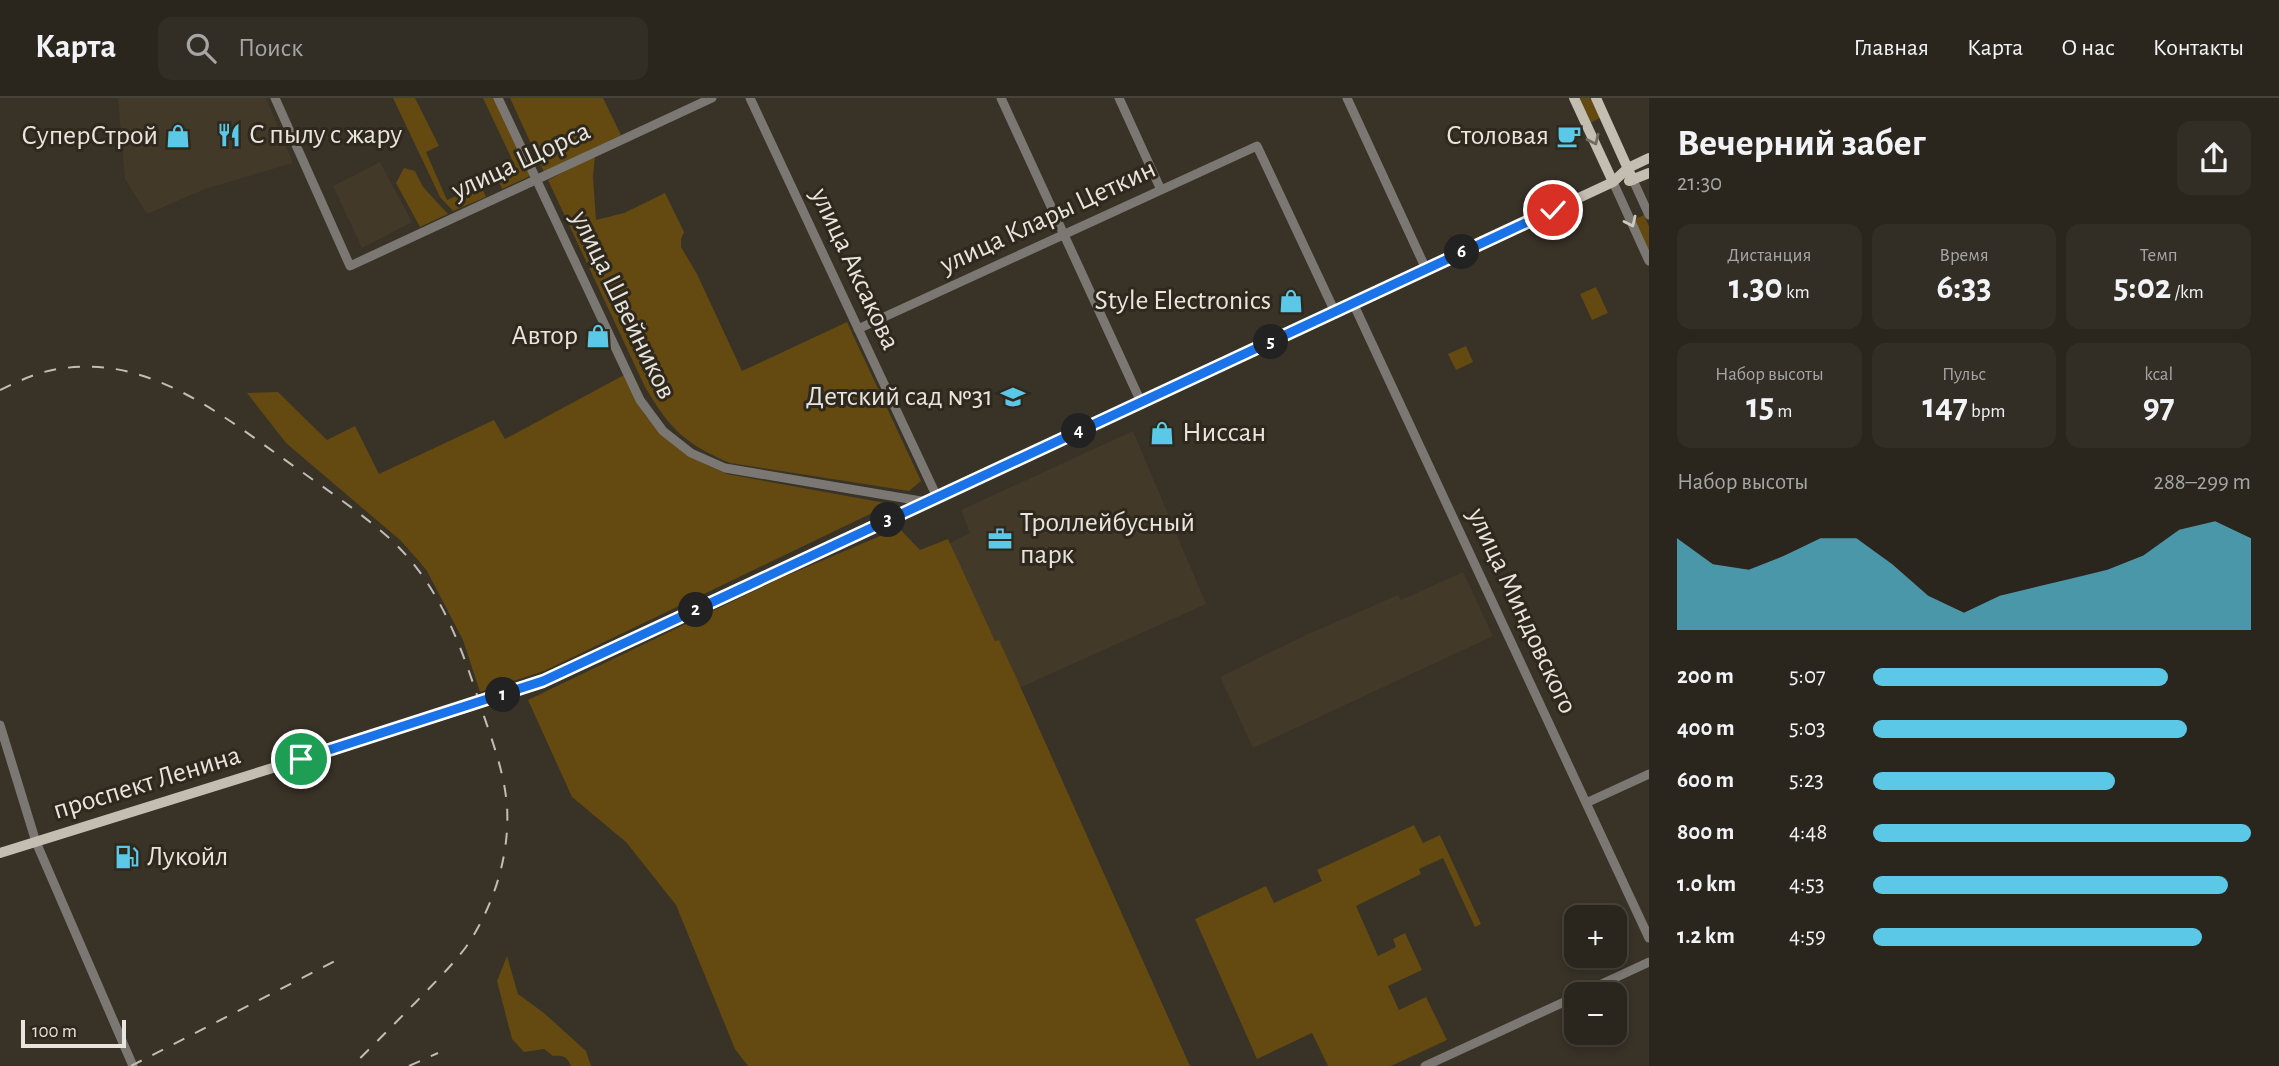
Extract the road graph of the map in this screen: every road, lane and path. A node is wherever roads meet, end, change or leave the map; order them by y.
1 (275, 98) edge
2 (498, 98) edge
3 (712, 98) edge
4 (750, 98) edge
5 (1001, 98) edge
6 (1119, 98) edge
7 (1347, 98) edge
8 (1574, 98) edge
9 (1596, 98) edge
10 (1649, 158) edge
11 (1628, 168) junction
12 (1649, 173) edge
13 (536, 180) junction
14 (1633, 180) junction
15 (1613, 182) junction
16 (1161, 190) junction
17 (1649, 215) edge
18 (1064, 234) junction
19 (1649, 261) edge
20 (1426, 269) junction
21 (1353, 303) junction
22 (1335, 312) junction
23 (858, 329) junction
24 (1141, 402) junction
25 (932, 500) junction
26 (0, 725) edge
27 (1649, 775) edge
28 (1586, 803) junction
29 (36, 842) junction
30 (0, 853) edge
31 (1649, 938) edge
32 (1649, 962) edge
33 (1606, 982) edge
34 (1564, 1001) edge
35 (133, 1066) edge
36 (1425, 1066) edge

1 - 13 street, улица Щорса
2 - 13 street, улица Швейников
3 - 13 street, улица Щорса
4 - 23 street, улица Аксакова
5 - 18 street
6 - 16 street
7 - 20 street
8 -> 15 main road
9 - 11 main road
10 - 11 main road, проспект Ленина
11 - 14 main road
11 - 15 main road, проспект Ленина
12 - 14 main road, проспект Ленина
13 - 25 street, улица Швейников
14 - 15 main road, проспект Ленина
14 - 17 street
15 -> 19 street
15 - 20 main road, проспект Ленина
16 - 18 street, улица Клары Цеткин
16 - 22 street, улица Клары Цеткин
18 - 23 street, улица Клары Цеткин
18 - 24 street
20 - 21 main road, проспект Ленина
21 - 22 main road, проспект Ленина
21 - 28 street, улица Миндовского
22 - 24 main road, проспект Ленина
23 - 25 street, улица Аксакова
24 - 25 main road, проспект Ленина
25 - 29 main road, проспект Ленина
26 - 29 street
27 - 28 street
28 - 31 street, улица Миндовского
29 - 30 main road, проспект Ленина
29 - 35 street
32 - 33 street
34 - 36 street

